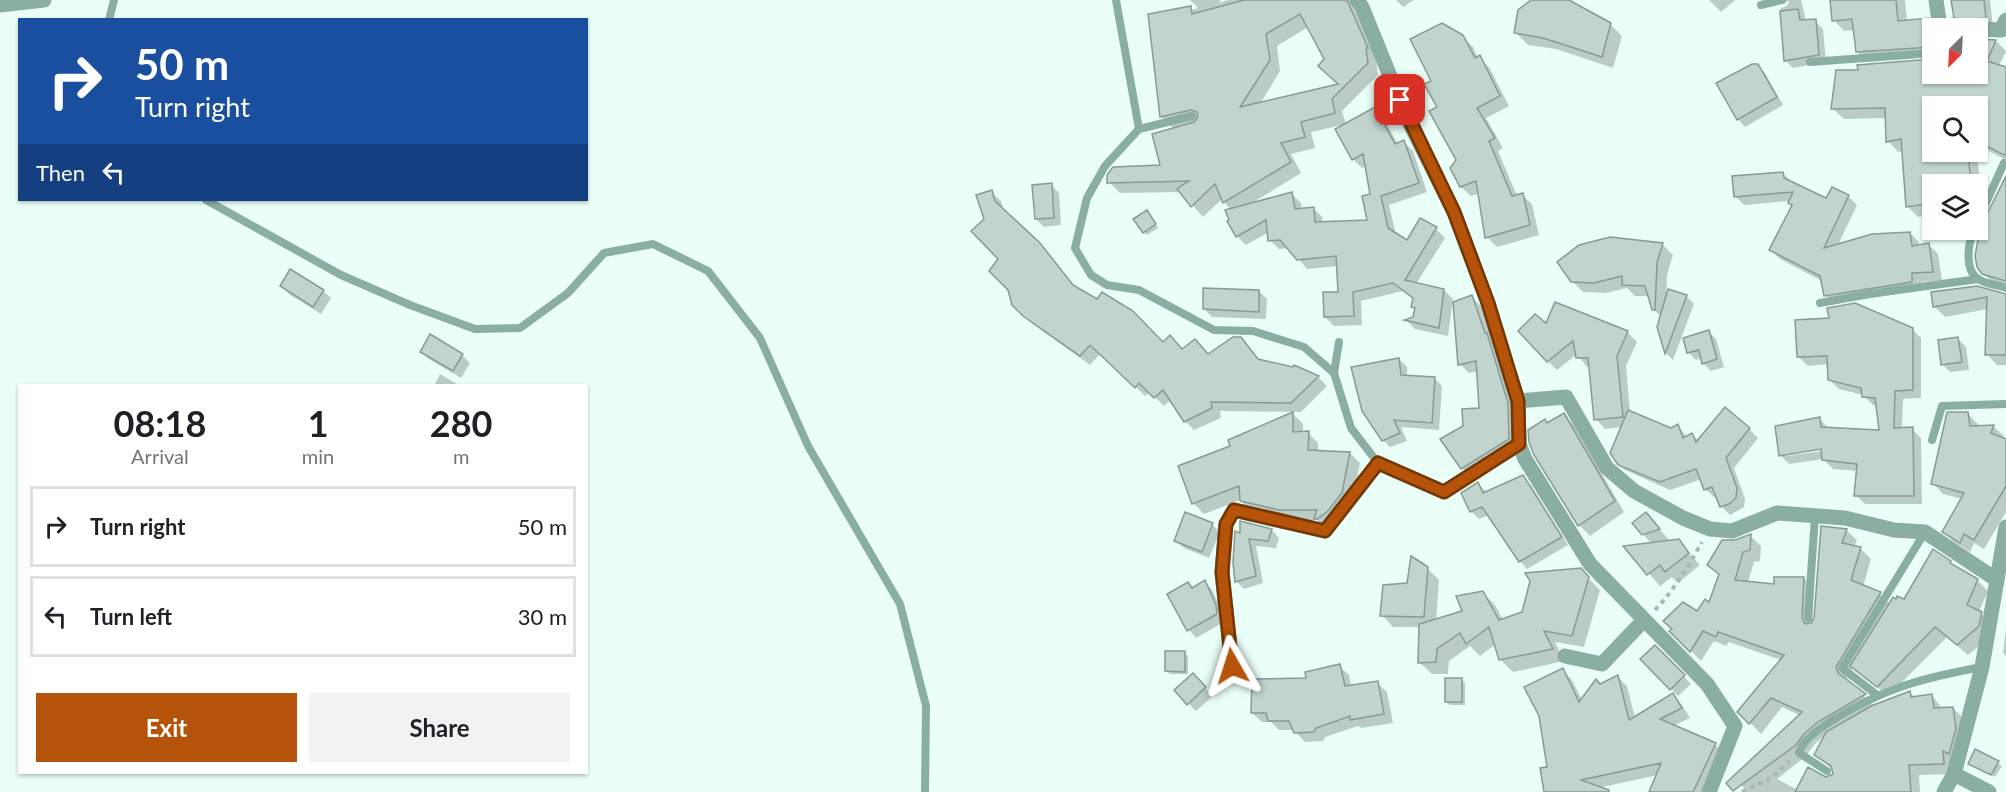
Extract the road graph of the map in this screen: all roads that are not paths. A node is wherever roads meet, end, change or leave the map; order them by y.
1 (44, 0) edge
2 (114, 0) edge
3 (1116, 0) edge
4 (1357, 0) edge
5 (1782, 0) edge
6 (1936, 0) edge
7 (0, 4) edge
8 (1761, 5) dead end
9 (110, 18) edge
10 (1939, 18) edge
11 (2006, 21) edge
12 (1988, 29) edge
13 (1922, 54) edge
14 (1810, 62) dead end
15 (1192, 116) dead end
16 (1139, 129) junction
17 (2004, 163) dead end
18 (1988, 199) edge
19 (208, 201) edge
20 (1969, 240) edge
21 (1978, 279) junction
22 (2006, 288) edge
23 (1820, 303) dead end
24 (1339, 342) dead end
25 (1334, 373) junction
26 (1518, 401) junction
27 (2006, 404) edge
28 (1932, 440) dead end
29 (1519, 444) junction
30 (1378, 463) junction
31 (1815, 516) junction
32 (2006, 527) edge
33 (1925, 532) junction
34 (1997, 580) junction
35 (1808, 618) dead end
36 (1644, 621) junction
37 (1565, 656) dead end
38 (1232, 666) dead end
39 (1982, 667) junction
40 (1877, 695) junction
41 (1827, 771) dead end
42 (1954, 774) junction
43 (925, 792) edge
44 (1709, 792) edge
45 (1944, 792) edge
46 (1989, 792) edge

1 - 7 street
2 - 9 lane
3 - 16 lane
4 - 26 street
5 - 8 lane
6 - 10 street
11 - 12 street
13 - 14 lane
15 - 16 lane
16 - 25 lane
17 - 18 lane
19 - 43 lane
20 - 21 lane
21 - 22 lane
21 - 23 lane
24 - 25 lane
25 - 30 lane
26 - 29 street
26 - 31 street
27 - 28 lane
29 - 30 street
29 - 36 street
30 - 38 street
31 - 33 street
31 - 35 lane
32 - 34 street
33 - 34 street
33 - 40 lane
34 - 39 street
36 - 37 street
36 - 44 street
39 - 40 lane
39 - 42 street
40 - 41 lane
42 - 45 street
42 - 46 street

